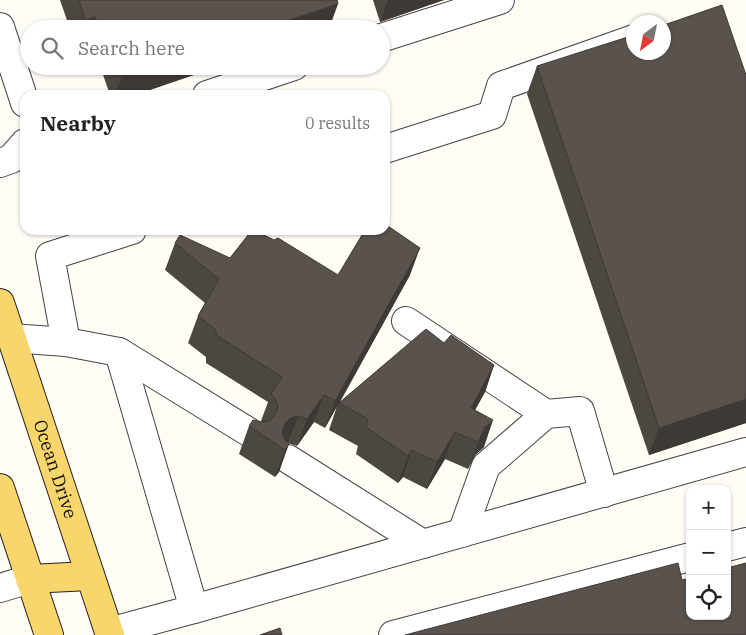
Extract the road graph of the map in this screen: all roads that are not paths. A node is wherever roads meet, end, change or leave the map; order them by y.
1 (500, 0) edge
2 (0, 27) edge
3 (390, 35) edge
4 (626, 42) edge
5 (267, 75) edge
6 (21, 90) edge
7 (222, 90) edge
8 (390, 147) edge
9 (20, 149) edge
10 (0, 163) edge
11 (116, 235) edge
12 (0, 303) edge
13 (406, 321) dead end
14 (6, 339) edge
15 (66, 342) junction
16 (119, 352) junction
17 (546, 414) junction
18 (252, 434) edge
19 (746, 452) edge
20 (288, 459) edge
21 (604, 493) junction
22 (3, 504) edge
23 (462, 533) junction
24 (746, 542) edge
25 (423, 544) junction
26 (731, 546) edge
27 (686, 558) edge
28 (89, 576) junction
29 (30, 579) junction
30 (0, 588) edge
31 (194, 609) junction
32 (109, 634) edge
33 (49, 635) edge
34 (393, 635) edge

1 - 3 lane
2 - 6 lane
4 - 8 lane
5 - 7 lane
9 - 10 lane
11 - 15 lane
12 - 14 main road, Ocean Drive
13 - 17 lane
14 - 15 lane
14 - 28 main road, Ocean Drive
15 - 16 lane
16 - 18 lane
16 - 31 lane
17 - 21 lane
17 - 23 lane
19 - 21 lane
20 - 25 lane
21 - 23 lane
22 - 29 main road
23 - 25 lane
24 - 26 lane
25 - 31 lane
27 - 34 lane
28 - 29 main road
28 - 32 main road, Ocean Drive
29 - 30 lane
29 - 33 main road
31 - 32 lane

